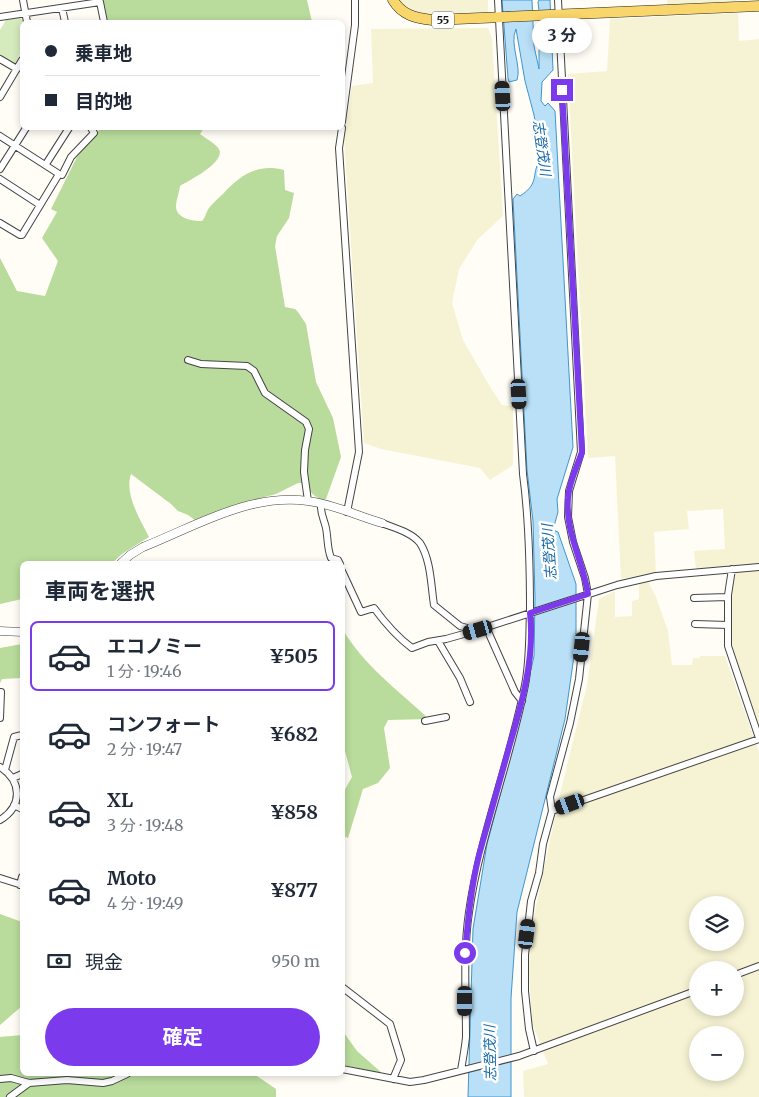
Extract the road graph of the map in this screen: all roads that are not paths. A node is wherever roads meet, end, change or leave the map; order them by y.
1 (23, 0) edge
2 (355, 0) edge
3 (393, 0) edge
4 (498, 0) edge
5 (558, 0) edge
6 (759, 6) edge
7 (62, 8) junction
8 (25, 14) junction
9 (558, 14) junction
10 (2, 17) edge
11 (499, 17) junction
12 (26, 20) edge
13 (65, 20) edge
14 (104, 20) edge
15 (0, 25) edge
16 (0, 59) edge
17 (20, 64) edge
18 (17, 69) junction
19 (0, 97) edge
20 (345, 100) edge
21 (25, 130) edge
22 (68, 130) edge
23 (92, 130) edge
24 (342, 130) edge
25 (0, 136) edge
26 (15, 145) junction
27 (46, 164) junction
28 (0, 169) edge
29 (59, 174) junction
30 (0, 179) edge
31 (40, 205) junction
32 (0, 223) edge
33 (188, 360) dead end
34 (308, 501) junction
35 (321, 504) junction
36 (346, 512) junction
37 (382, 523) joint
38 (123, 561) edge
39 (338, 561) edge
40 (759, 567) edge
41 (732, 569) junction
42 (345, 577) edge
43 (586, 594) junction
44 (728, 597) junction
45 (694, 598) dead end
46 (530, 613) junction
47 (695, 624) dead end
48 (728, 624) junction
49 (486, 627) junction
50 (478, 630) junction
51 (0, 631) edge
52 (20, 632) edge
53 (438, 640) junction
54 (1, 692) edge
55 (522, 701) junction
56 (470, 702) dead end
57 (446, 717) dead end
58 (0, 718) edge
59 (424, 721) dead end
60 (20, 736) edge
61 (759, 738) edge
62 (2, 768) edge
63 (20, 775) edge
64 (13, 778) junction
65 (14, 805) junction
66 (20, 808) edge
67 (552, 811) junction
68 (0, 820) edge
69 (0, 878) edge
70 (20, 885) edge
71 (759, 966) edge
72 (744, 972) edge
73 (345, 989) edge
74 (689, 993) edge
75 (534, 1051) junction
76 (345, 1070) edge
77 (463, 1070) junction
78 (123, 1076) edge
79 (0, 1079) edge
80 (393, 1079) junction
81 (28, 1083) junction
82 (10, 1097) edge

1 - 8 street
2 - 20 street
3 - 11 main road, 55
4 - 11 street
5 - 9 street
6 - 9 main road, 55
7 - 8 street
7 - 13 street
7 - 14 street
8 - 10 street
8 - 12 street
9 - 11 main road, 55
9 - 43 street
10 - 15 street
11 - 46 street
16 - 18 street
17 - 18 street
18 - 19 street
21 - 26 street
22 - 27 street
23 - 29 street
24 - 36 street
25 - 26 street
26 - 27 street
26 - 28 street
27 - 29 street
29 - 31 street
30 - 31 street
31 - 32 street
33 - 34 street
34 - 35 street
34 - 38 street
35 - 36 street
35 - 39 street
36 - 37 street
37 - 50 street
40 - 41 street
41 - 43 street
41 - 44 street
42 - 53 street
43 - 46 street
43 - 67 street
44 - 45 street
44 - 48 street
46 - 49 street
46 - 55 street
47 - 48 street
48 - 61 street
49 - 50 street
49 - 55 street
50 - 53 street
51 - 52 street
53 - 56 street
54 - 58 street
55 - 77 street
57 - 59 street
60 - 62 street
61 - 67 street
62 - 64 street
63 - 64 street
64 - 65 street
65 - 66 street
65 - 68 street
67 - 75 street
69 - 70 street
71 - 72 street
73 - 80 street
74 - 75 street
75 - 77 street
76 - 80 street
77 - 80 street
78 - 81 street
79 - 81 street
81 - 82 street

